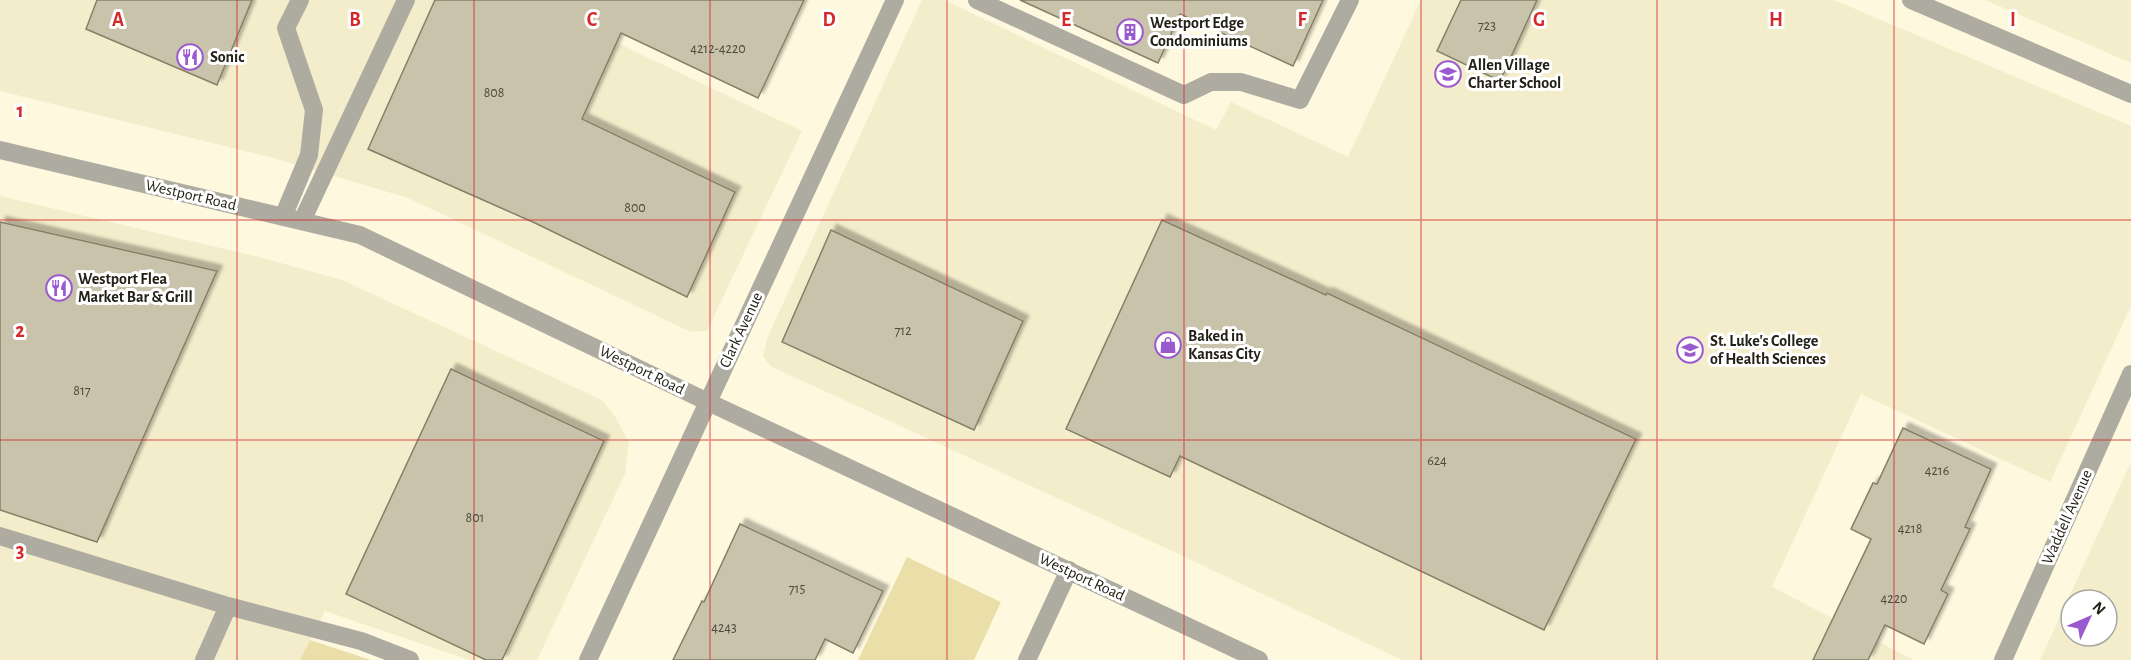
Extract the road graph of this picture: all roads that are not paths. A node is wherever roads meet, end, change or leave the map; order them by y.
1 (300, 0) edge
2 (406, 0) edge
3 (895, 0) edge
4 (977, 0) edge
5 (1350, 0) edge
6 (1911, 0) edge
7 (2131, 94) edge
8 (0, 150) edge
9 (283, 217) junction
10 (302, 221) junction
11 (2131, 374) edge
12 (708, 402) junction
13 (0, 536) edge
14 (1069, 570) junction
15 (228, 606) junction
16 (204, 660) edge
17 (410, 660) edge
18 (588, 660) edge
19 (1027, 660) edge
20 (1259, 660) edge
21 (2003, 660) edge

1 - 9 street
2 - 10 street
3 - 12 street, Clark Avenue
4 - 5 street
6 - 7 street
8 - 9 street, Westport Road
9 - 10 street, Westport Road
10 - 12 street, Westport Road
11 - 21 street, Waddell Avenue
12 - 14 street, Westport Road
12 - 18 street, Clark Avenue
13 - 15 street
14 - 19 street
14 - 20 street, Westport Road
15 - 16 street
15 - 17 street

